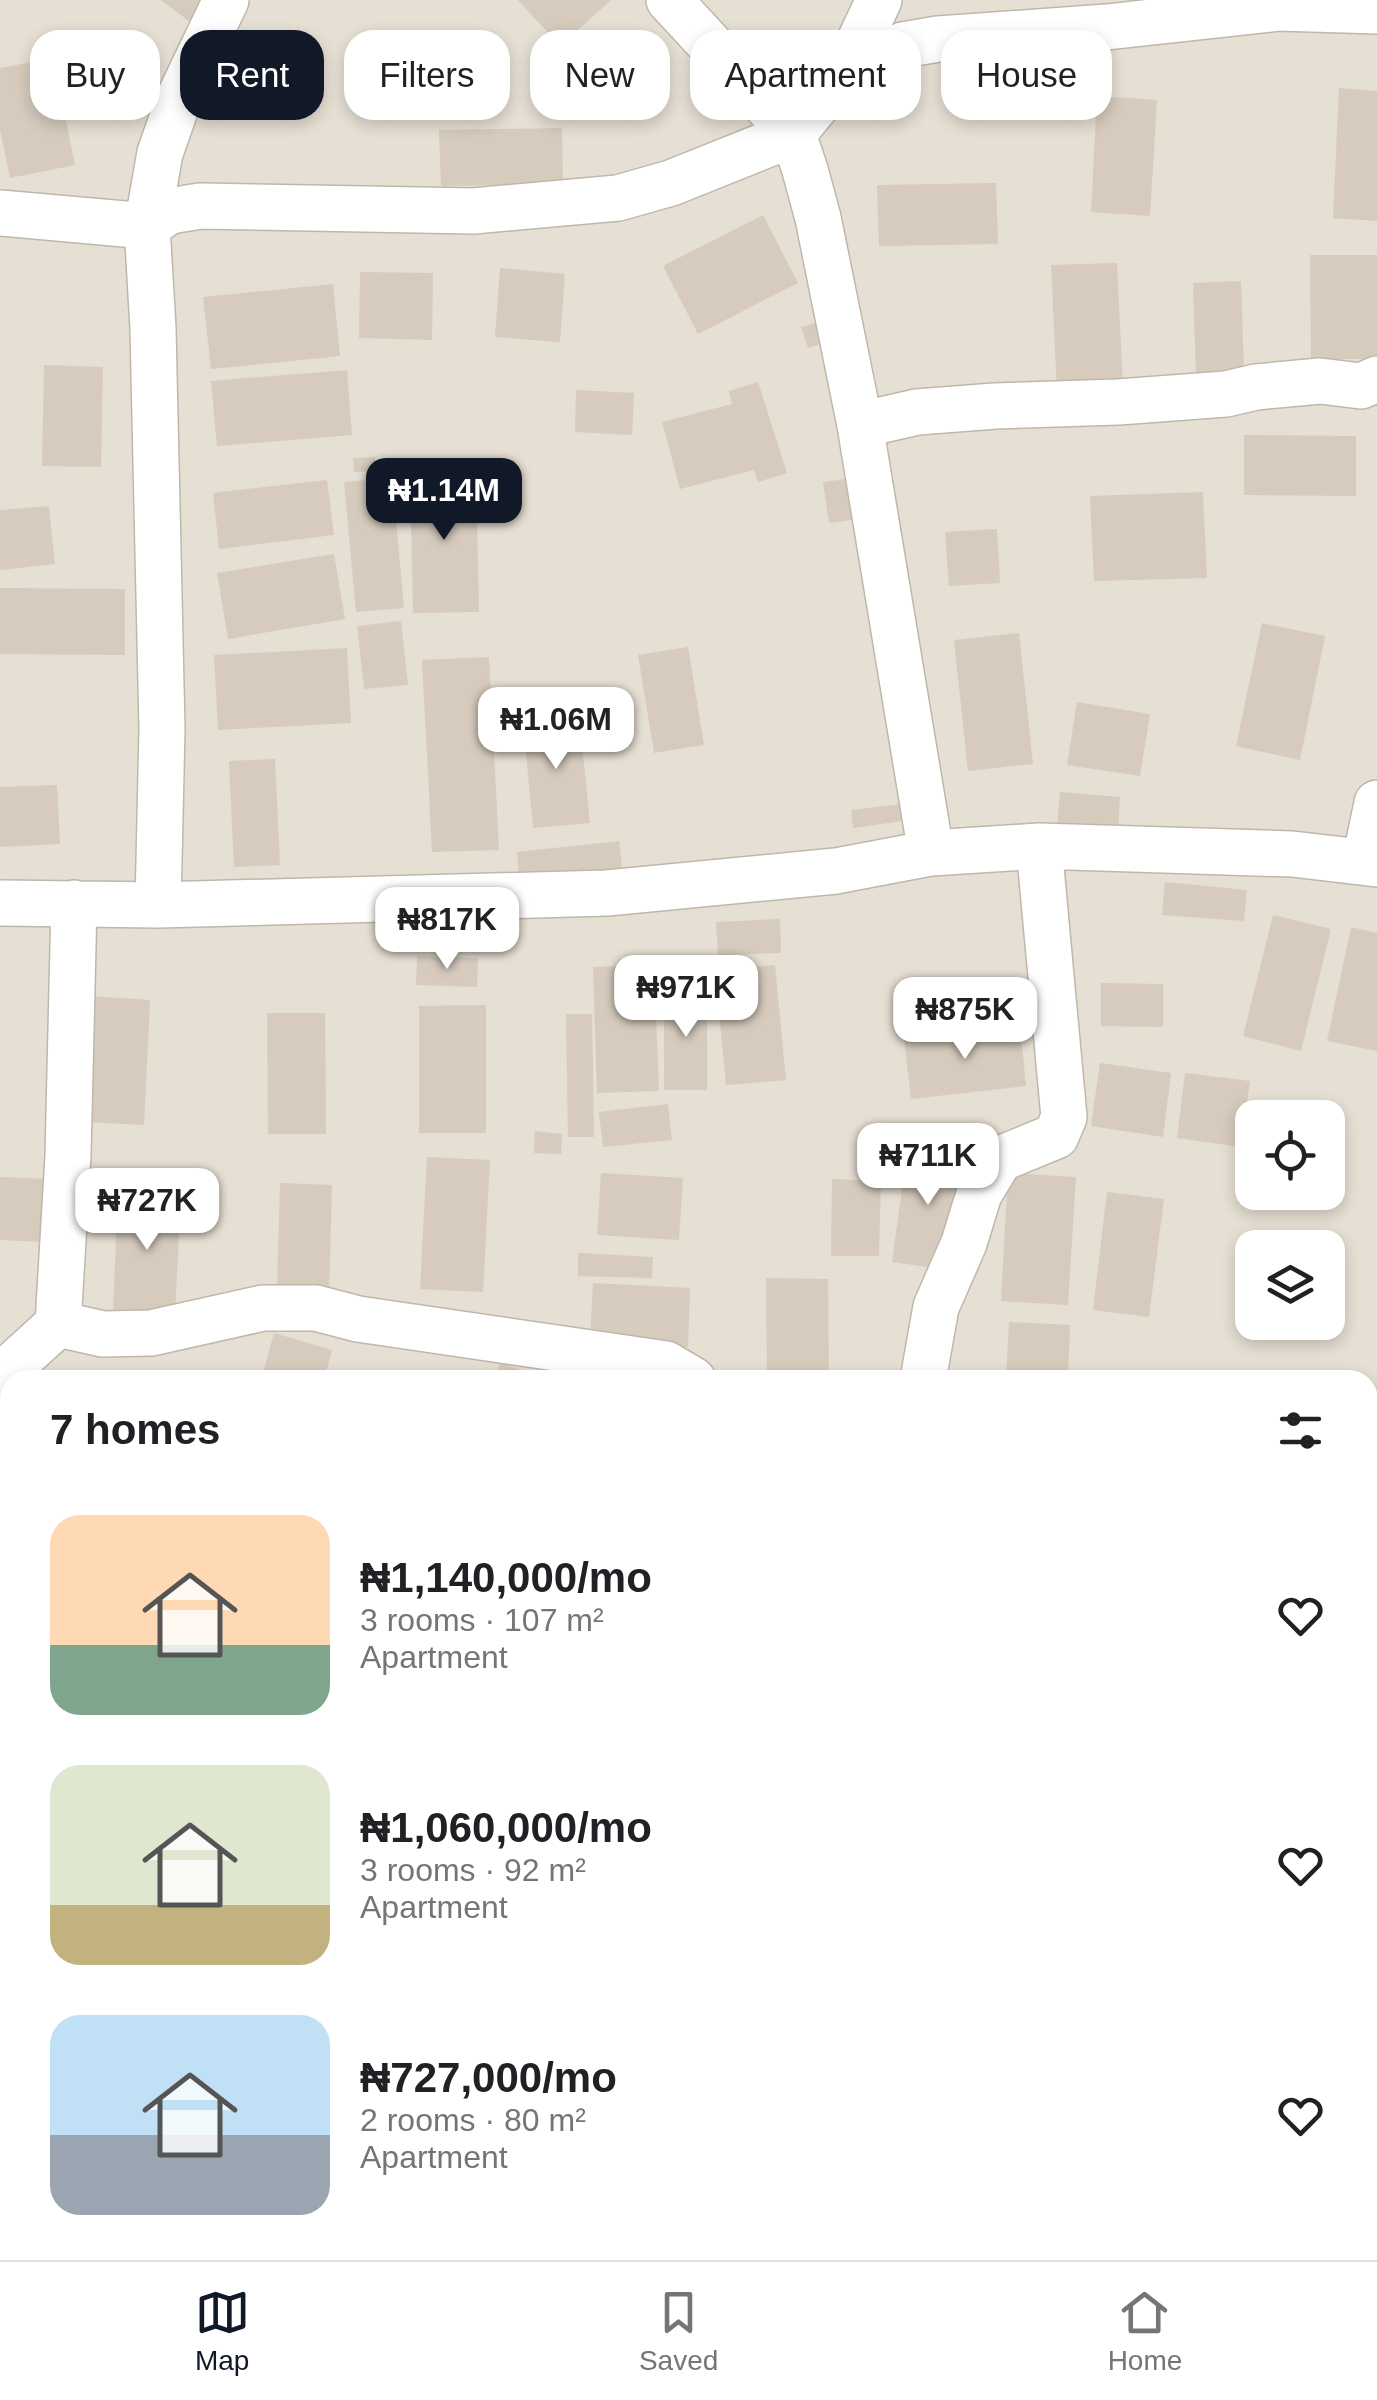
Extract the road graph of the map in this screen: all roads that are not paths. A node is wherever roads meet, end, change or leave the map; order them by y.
1 (226, 0) edge
2 (669, 0) edge
3 (879, 0) edge
4 (1377, 12) edge
5 (865, 30) edge
6 (921, 42) edge
7 (804, 120) edge
8 (793, 134) junction
9 (0, 213) edge
10 (147, 226) junction
11 (1377, 379) edge
12 (860, 425) junction
13 (1377, 803) edge
14 (1039, 846) junction
15 (931, 853) junction
16 (1371, 863) edge
17 (74, 902) junction
18 (0, 903) edge
19 (158, 905) junction
20 (58, 1324) junction
21 (8, 1370) edge
22 (676, 1370) edge
23 (924, 1370) edge

1 - 10 street
2 - 8 street
3 - 5 street
4 - 6 street
7 - 8 street
8 - 10 street
8 - 12 street
9 - 10 street
10 - 19 street
11 - 12 street
12 - 15 street
13 - 16 street
14 - 15 street
14 - 16 street
14 - 23 street
15 - 19 street
17 - 18 street
17 - 19 street
17 - 20 street
20 - 21 street
20 - 22 street

